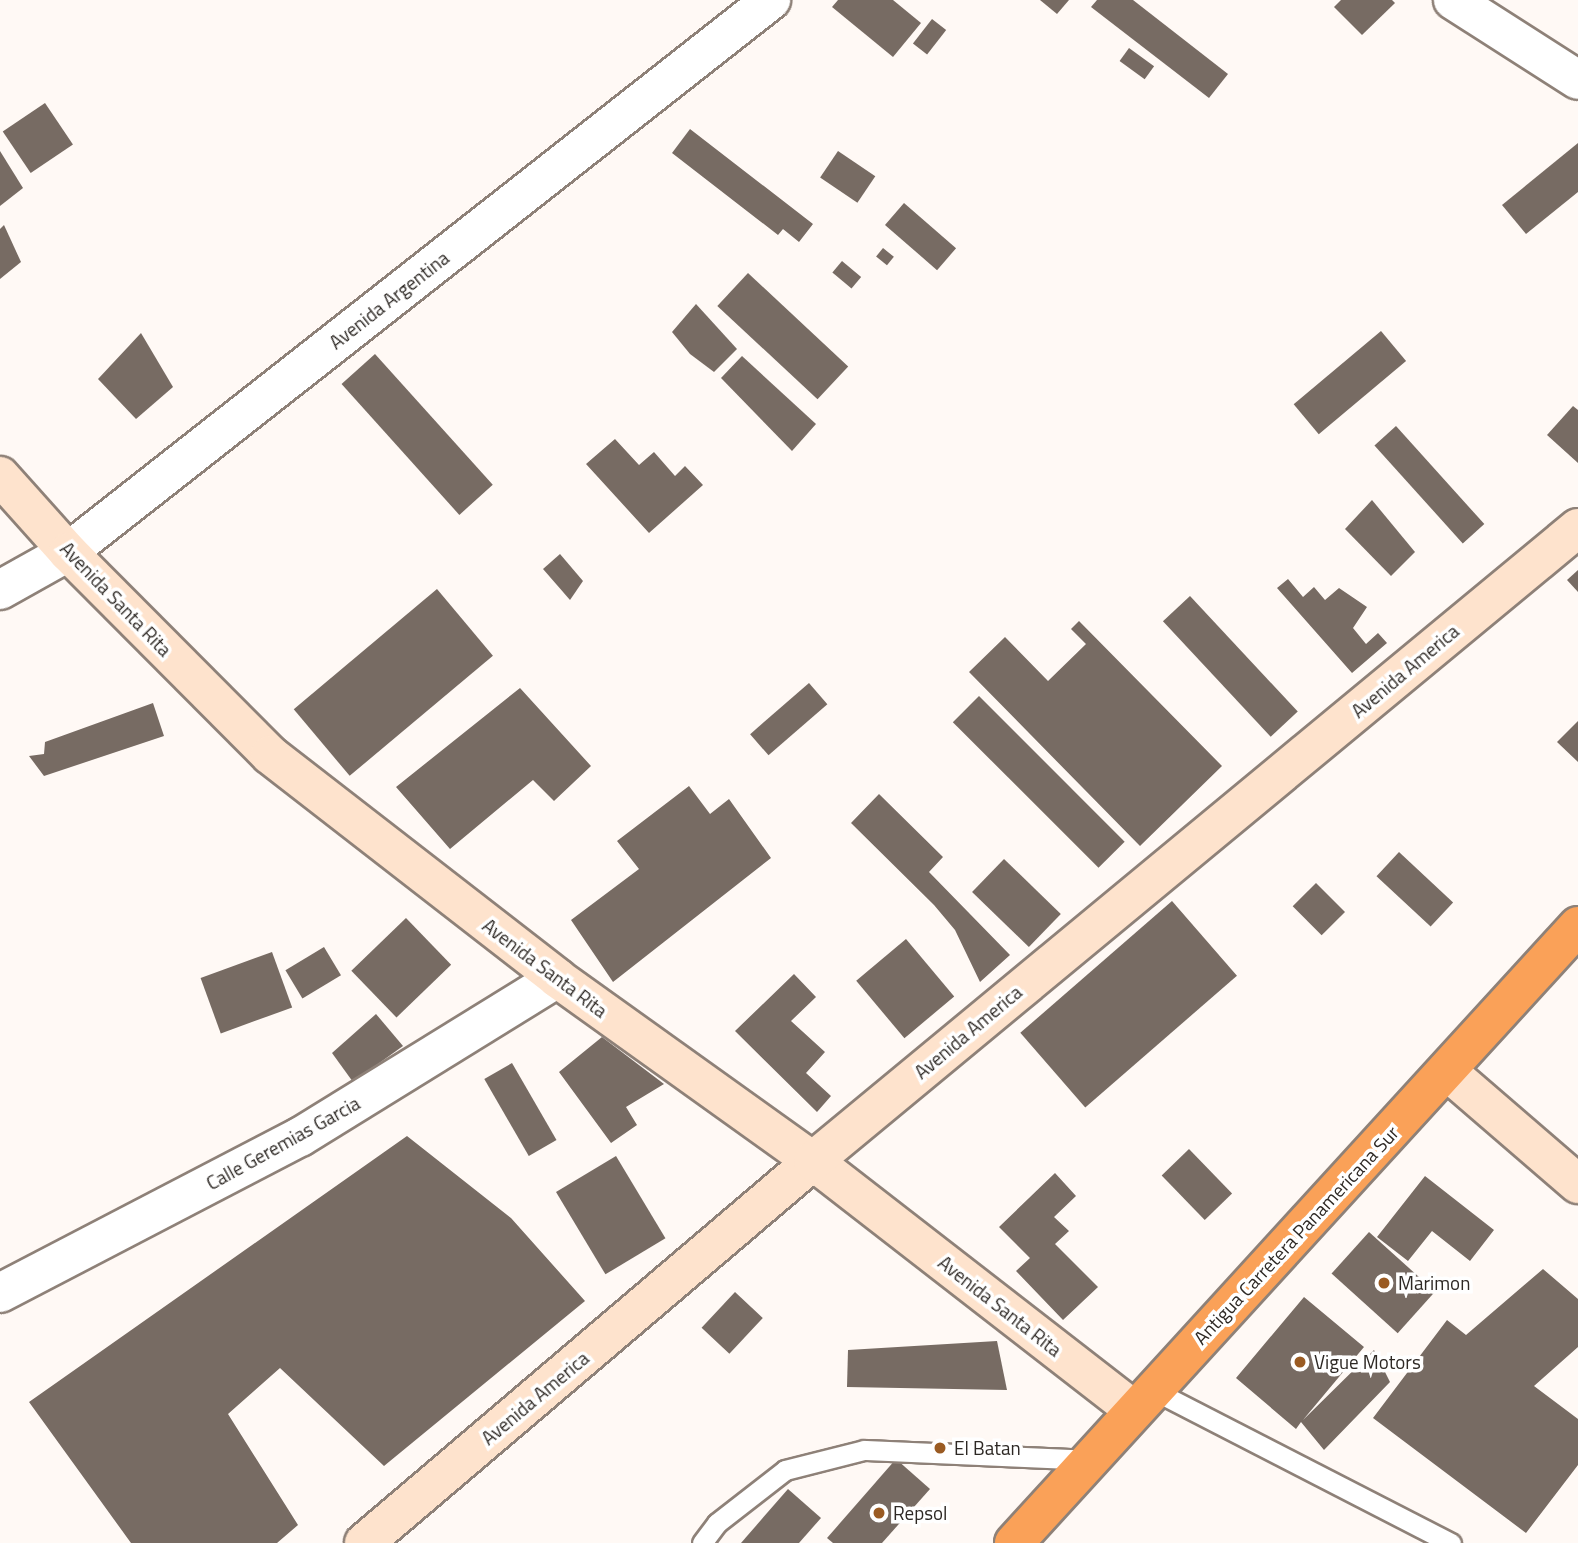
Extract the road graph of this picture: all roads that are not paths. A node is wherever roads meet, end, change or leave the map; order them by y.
1 (771, 0) edge
2 (1453, 0) edge
3 (1578, 80) edge
4 (0, 476) edge
5 (1578, 528) edge
6 (68, 552) junction
7 (0, 590) edge
8 (1578, 926) edge
9 (557, 978) junction
10 (1447, 1071) junction
11 (813, 1161) junction
12 (1578, 1184) edge
13 (0, 1293) edge
14 (1144, 1400) junction
15 (1089, 1460) junction
16 (364, 1543) edge
17 (702, 1543) edge
18 (1014, 1543) edge
19 (1451, 1543) edge

1 - 6 street, Avenida Argentina
2 - 3 street
4 - 6 street, Avenida Santa Rita
5 - 11 street, Avenida America
6 - 7 street, Avenida Argentina
6 - 9 street, Avenida Santa Rita
8 - 10 highway, Antigua Carretera Panamericana Sur
9 - 11 street, Avenida Santa Rita
9 - 13 street, Calle Geremias Garcia
10 - 12 street
10 - 14 highway, Antigua Carretera Panamericana Sur
11 - 14 street, Avenida Santa Rita
11 - 16 street, Avenida America
14 - 15 highway, Antigua Carretera Panamericana Sur
14 - 19 lane
15 - 17 lane
15 - 18 highway, Antigua Carretera Panamericana Sur

